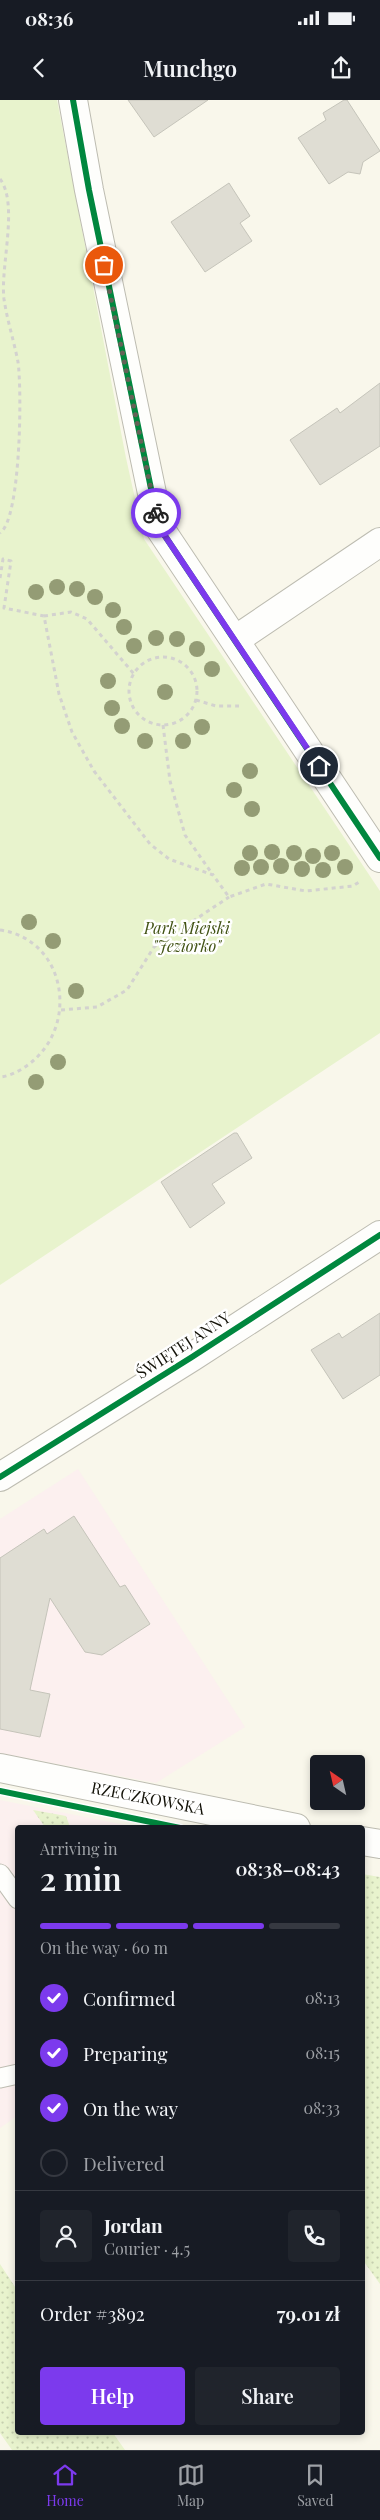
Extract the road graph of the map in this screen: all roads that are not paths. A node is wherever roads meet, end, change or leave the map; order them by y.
1 (73, 100) edge
2 (380, 542) edge
3 (235, 640) junction
4 (373, 867) edge
5 (380, 1235) edge
6 (0, 1477) edge
7 (0, 1768) edge
8 (281, 1825) edge
9 (365, 1842) edge
10 (380, 1844) edge
11 (0, 1874) edge
12 (15, 1895) edge
13 (15, 2075) edge
14 (0, 2078) edge

1 - 3 street
2 - 3 street
3 - 4 street
5 - 6 street, ŚWIĘTEJ ANNY
7 - 8 street, RZECZKOWSKA
9 - 10 street
11 - 12 lane
13 - 14 lane

